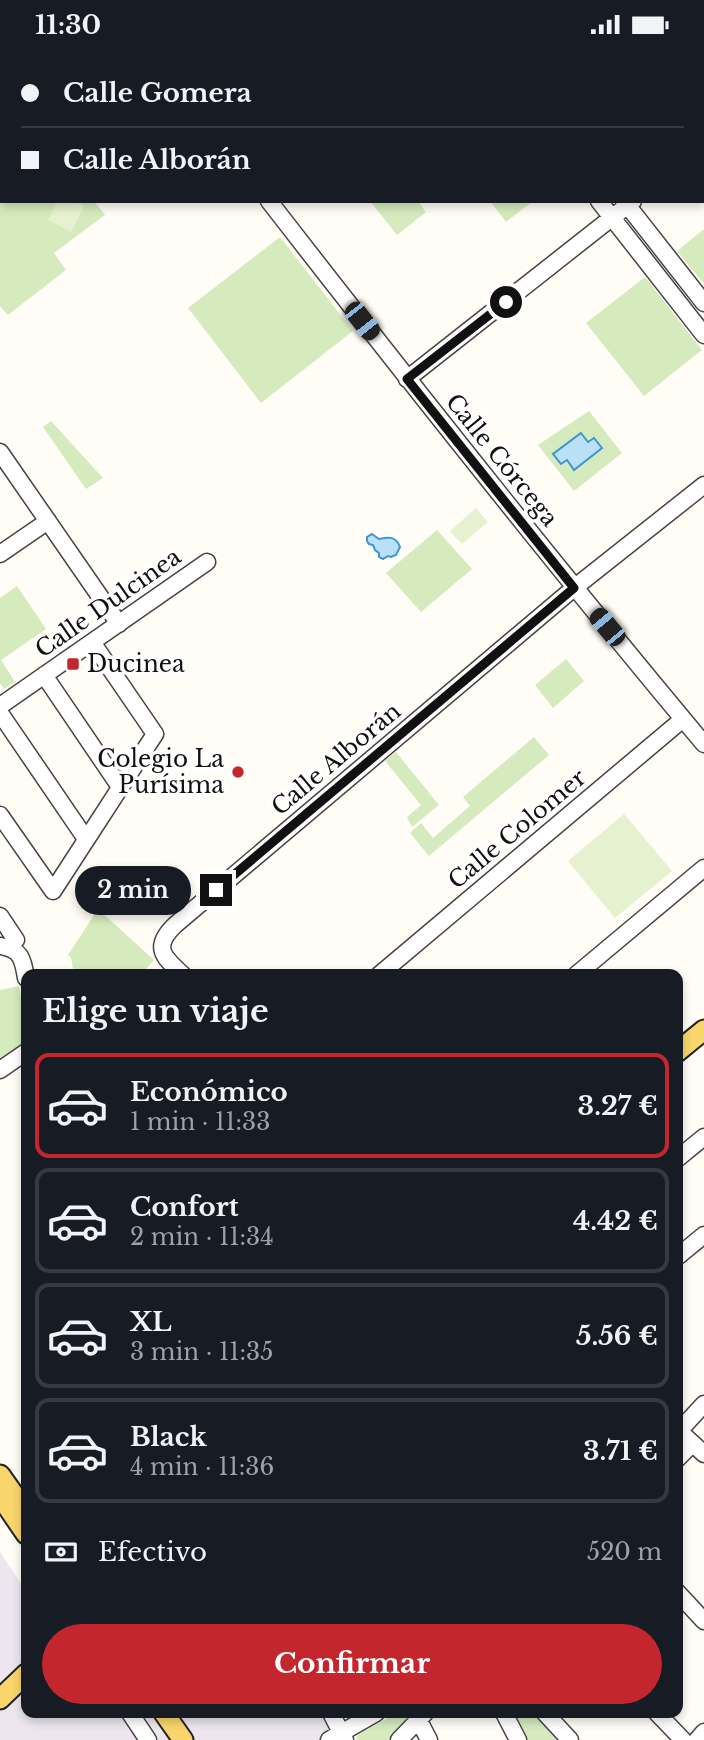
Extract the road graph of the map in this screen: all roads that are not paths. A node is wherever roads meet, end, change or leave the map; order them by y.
1 (271, 203) edge
2 (600, 203) edge
3 (628, 203) edge
4 (612, 218) junction
5 (704, 303) edge
6 (704, 335) edge
7 (407, 379) junction
8 (0, 451) edge
9 (704, 485) edge
10 (48, 521) junction
11 (0, 532) edge
12 (5, 550) edge
13 (207, 562) dead end
14 (574, 588) junction
15 (119, 624) junction
16 (92, 642) junction
17 (44, 675) junction
18 (0, 706) edge
19 (0, 713) edge
20 (683, 719) junction
21 (704, 744) edge
22 (120, 787) junction
23 (0, 815) edge
24 (86, 839) junction
25 (704, 868) edge
26 (0, 916) edge
27 (16, 940) dead end
28 (0, 946) edge
29 (24, 969) edge
30 (176, 969) edge
31 (387, 969) edge
32 (583, 969) edge
33 (704, 1030) edge
34 (683, 1047) edge
35 (704, 1137) edge
36 (683, 1154) edge
37 (704, 1235) edge
38 (683, 1253) edge
39 (704, 1404) edge
40 (683, 1425) edge
41 (683, 1435) edge
42 (698, 1449) edge
43 (0, 1475) edge
44 (0, 1496) edge
45 (21, 1506) edge
46 (21, 1527) edge
47 (683, 1599) edge
48 (704, 1621) edge
49 (21, 1679) edge
50 (0, 1699) edge
51 (133, 1718) edge
52 (154, 1718) edge
53 (168, 1718) edge
54 (333, 1718) edge
55 (369, 1718) edge
56 (417, 1718) edge
57 (420, 1718) edge
58 (507, 1718) edge
59 (550, 1718) edge
60 (662, 1718) edge
61 (704, 1732) edge
62 (339, 1738) edge
63 (148, 1740) edge
64 (169, 1740) edge
65 (183, 1740) edge
66 (399, 1740) edge
67 (429, 1740) edge
68 (518, 1740) edge
69 (570, 1740) edge
70 (683, 1740) edge
71 (697, 1740) edge

1 - 7 street, Calle Córcega
2 - 4 street
3 - 4 street
3 - 5 street
4 - 6 street
4 - 7 street
7 - 14 street, Calle Córcega
8 - 10 street
9 - 14 street, Calle Alborán
10 - 12 street
10 - 15 street
11 - 12 street
13 - 15 street, Calle Dulcinea
14 - 20 street, Calle Córcega
14 - 30 street, Calle Alborán
15 - 16 street, Calle Dulcinea
16 - 17 street, Calle Dulcinea
16 - 22 street
17 - 18 street, Calle Dulcinea
17 - 22 street
19 - 24 street
20 - 21 street, Calle Córcega
20 - 31 street, Calle Colomer
22 - 24 street
23 - 24 street
25 - 32 street
26 - 27 street
28 - 29 street
33 - 34 main road
35 - 36 street
37 - 38 street
39 - 40 street
41 - 42 street
43 - 45 main road
44 - 46 main road
47 - 48 street
49 - 50 main road
51 - 63 street
52 - 64 main road
53 - 65 main road
54 - 62 street
55 - 62 street
56 - 66 street
57 - 67 street
58 - 68 street
59 - 69 street
60 - 70 street
61 - 71 street

